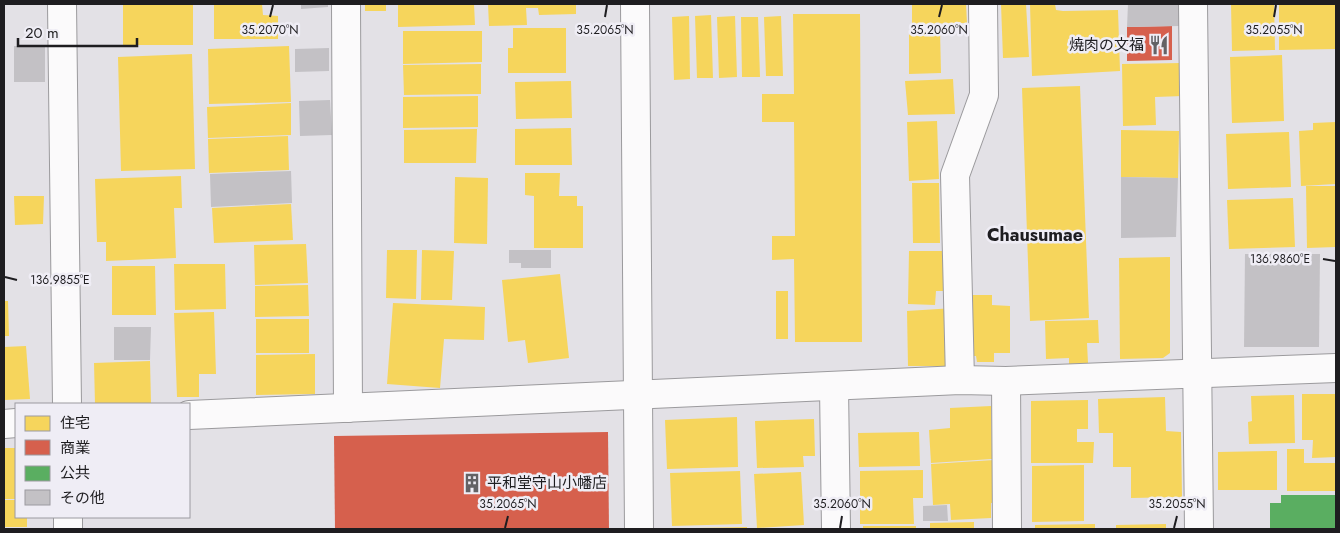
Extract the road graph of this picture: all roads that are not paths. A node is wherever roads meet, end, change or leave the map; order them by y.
1 (62, 4) edge
2 (346, 4) edge
3 (635, 4) edge
4 (983, 4) edge
5 (1193, 4) edge
6 (1336, 368) edge
7 (1198, 374) junction
8 (960, 380) junction
9 (1006, 381) junction
10 (834, 387) junction
11 (638, 396) junction
12 (66, 403) edge
13 (348, 408) junction
14 (190, 415) edge
15 (638, 529) edge
16 (836, 529) edge
17 (1007, 529) edge
18 (1199, 529) edge

1 - 12 street
2 - 13 street
3 - 11 street
4 - 8 street
5 - 7 street
6 - 7 street
7 - 9 street
7 - 18 street
8 - 9 street
8 - 10 street
9 - 17 street
10 - 11 street
10 - 16 street
11 - 13 street
11 - 15 street
13 - 14 street

